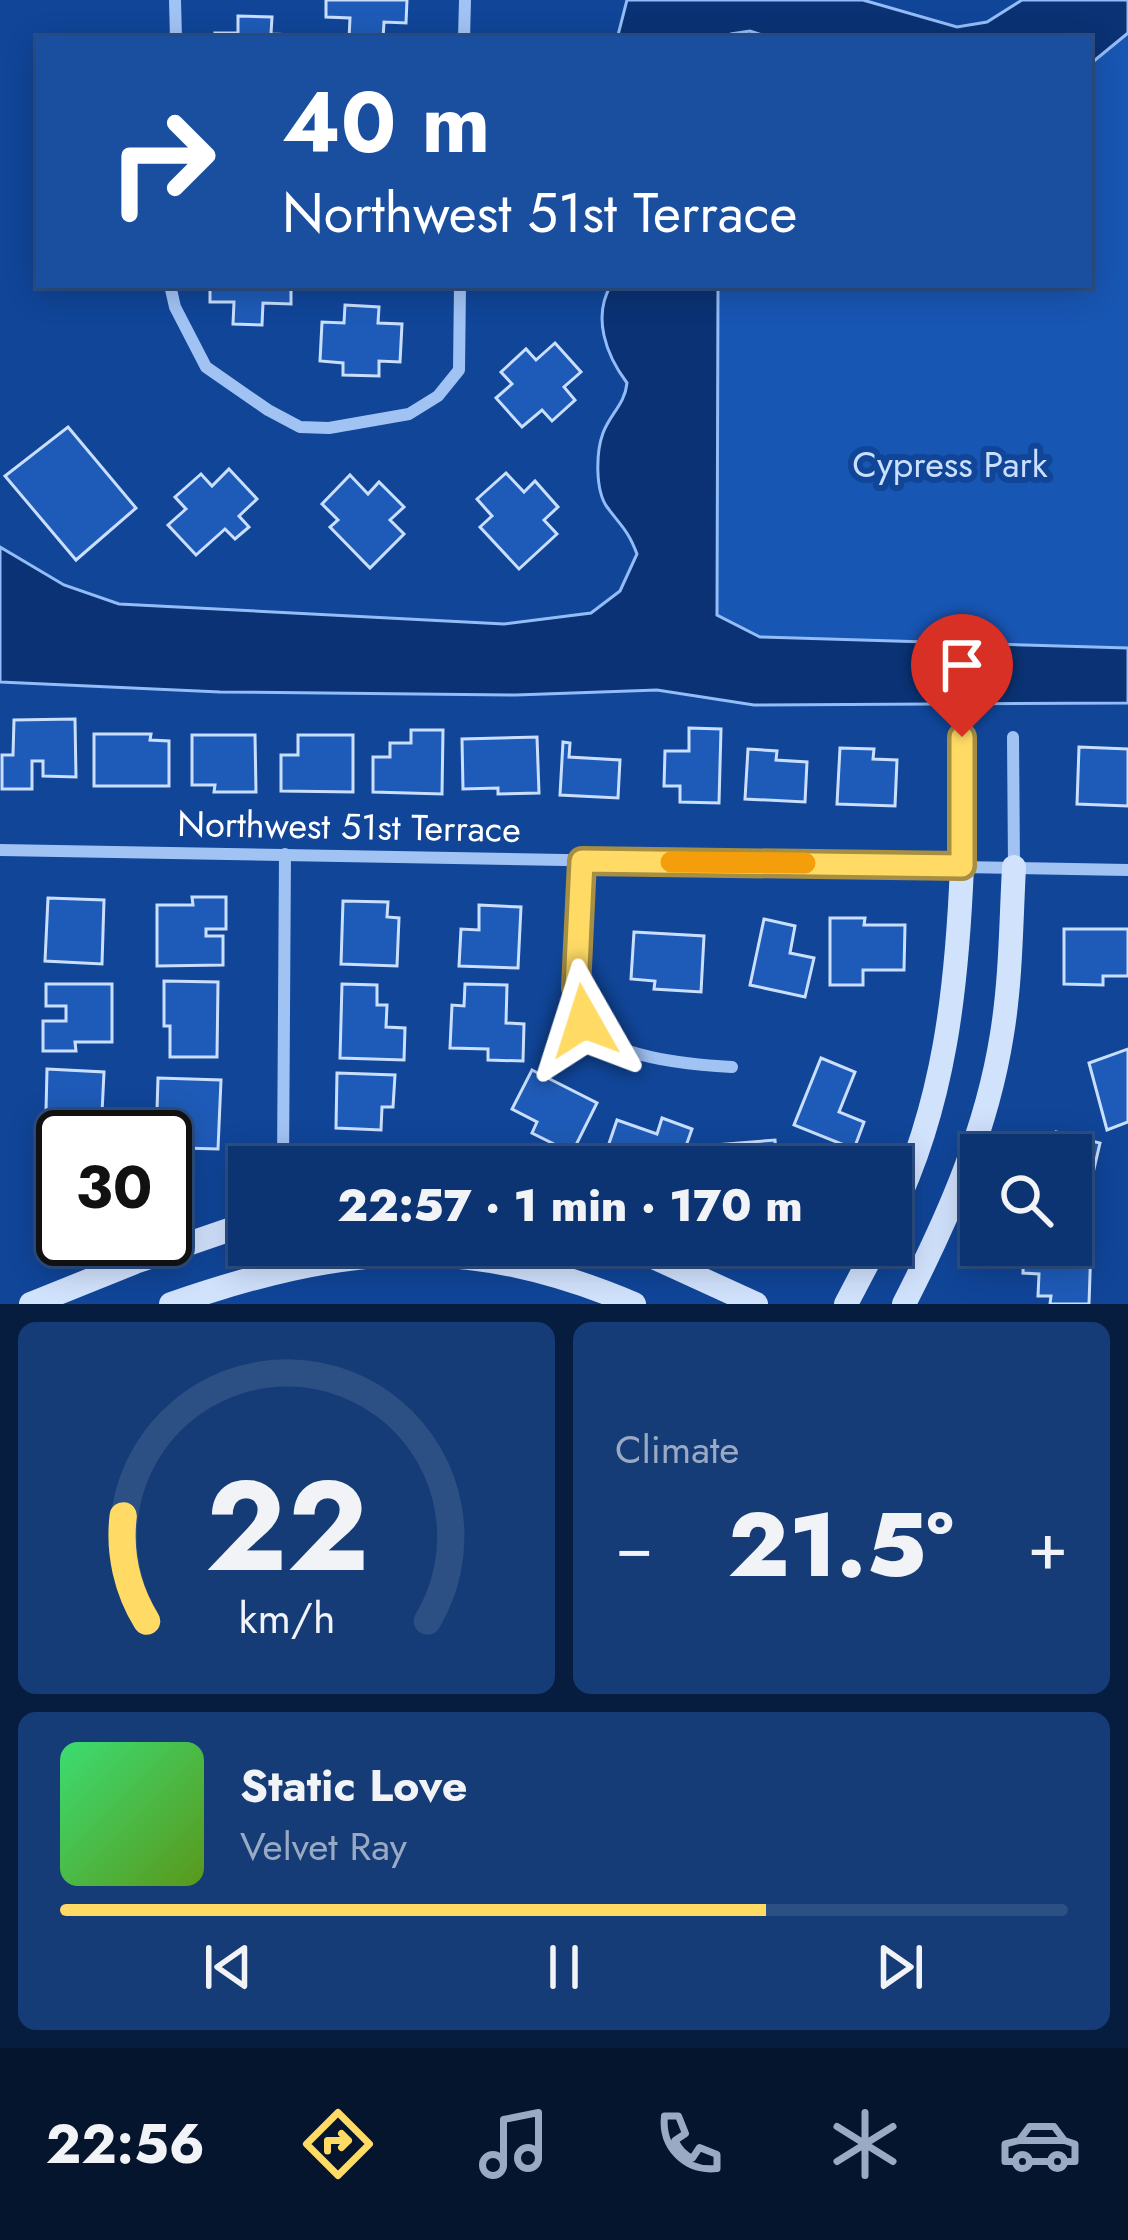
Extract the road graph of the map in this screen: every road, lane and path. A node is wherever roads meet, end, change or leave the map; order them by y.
1 (176, 0) edge
2 (465, 0) edge
3 (176, 36) edge
4 (464, 36) edge
5 (171, 288) edge
6 (460, 288) edge
7 (962, 737) dead end
8 (1013, 737) dead end
9 (0, 850) edge
10 (285, 854) junction
11 (582, 861) junction
12 (962, 866) junction
13 (1014, 867) junction
14 (1128, 870) edge
15 (732, 1067) dead end
16 (283, 1146) edge
17 (912, 1164) edge
18 (228, 1230) edge
19 (274, 1266) edge
20 (521, 1266) edge
21 (673, 1266) edge
22 (866, 1266) edge
23 (31, 1304) edge
24 (171, 1304) edge
25 (634, 1304) edge
26 (756, 1304) edge
27 (846, 1304) edge
28 (904, 1304) edge

1 - 3 street
2 - 4 street
5 - 6 street
7 - 12 street
8 - 13 street
9 - 10 street, Northwest 51st Terrace
10 - 11 street, Northwest 51st Terrace
10 - 16 street
11 - 12 street, Northwest 51st Terrace
11 - 15 street
12 - 13 street, Northwest 51st Terrace
12 - 17 street
13 - 14 street, Northwest 51st Terrace
13 - 28 street
18 - 23 street
19 - 24 street
20 - 25 street
21 - 26 street
22 - 27 street

